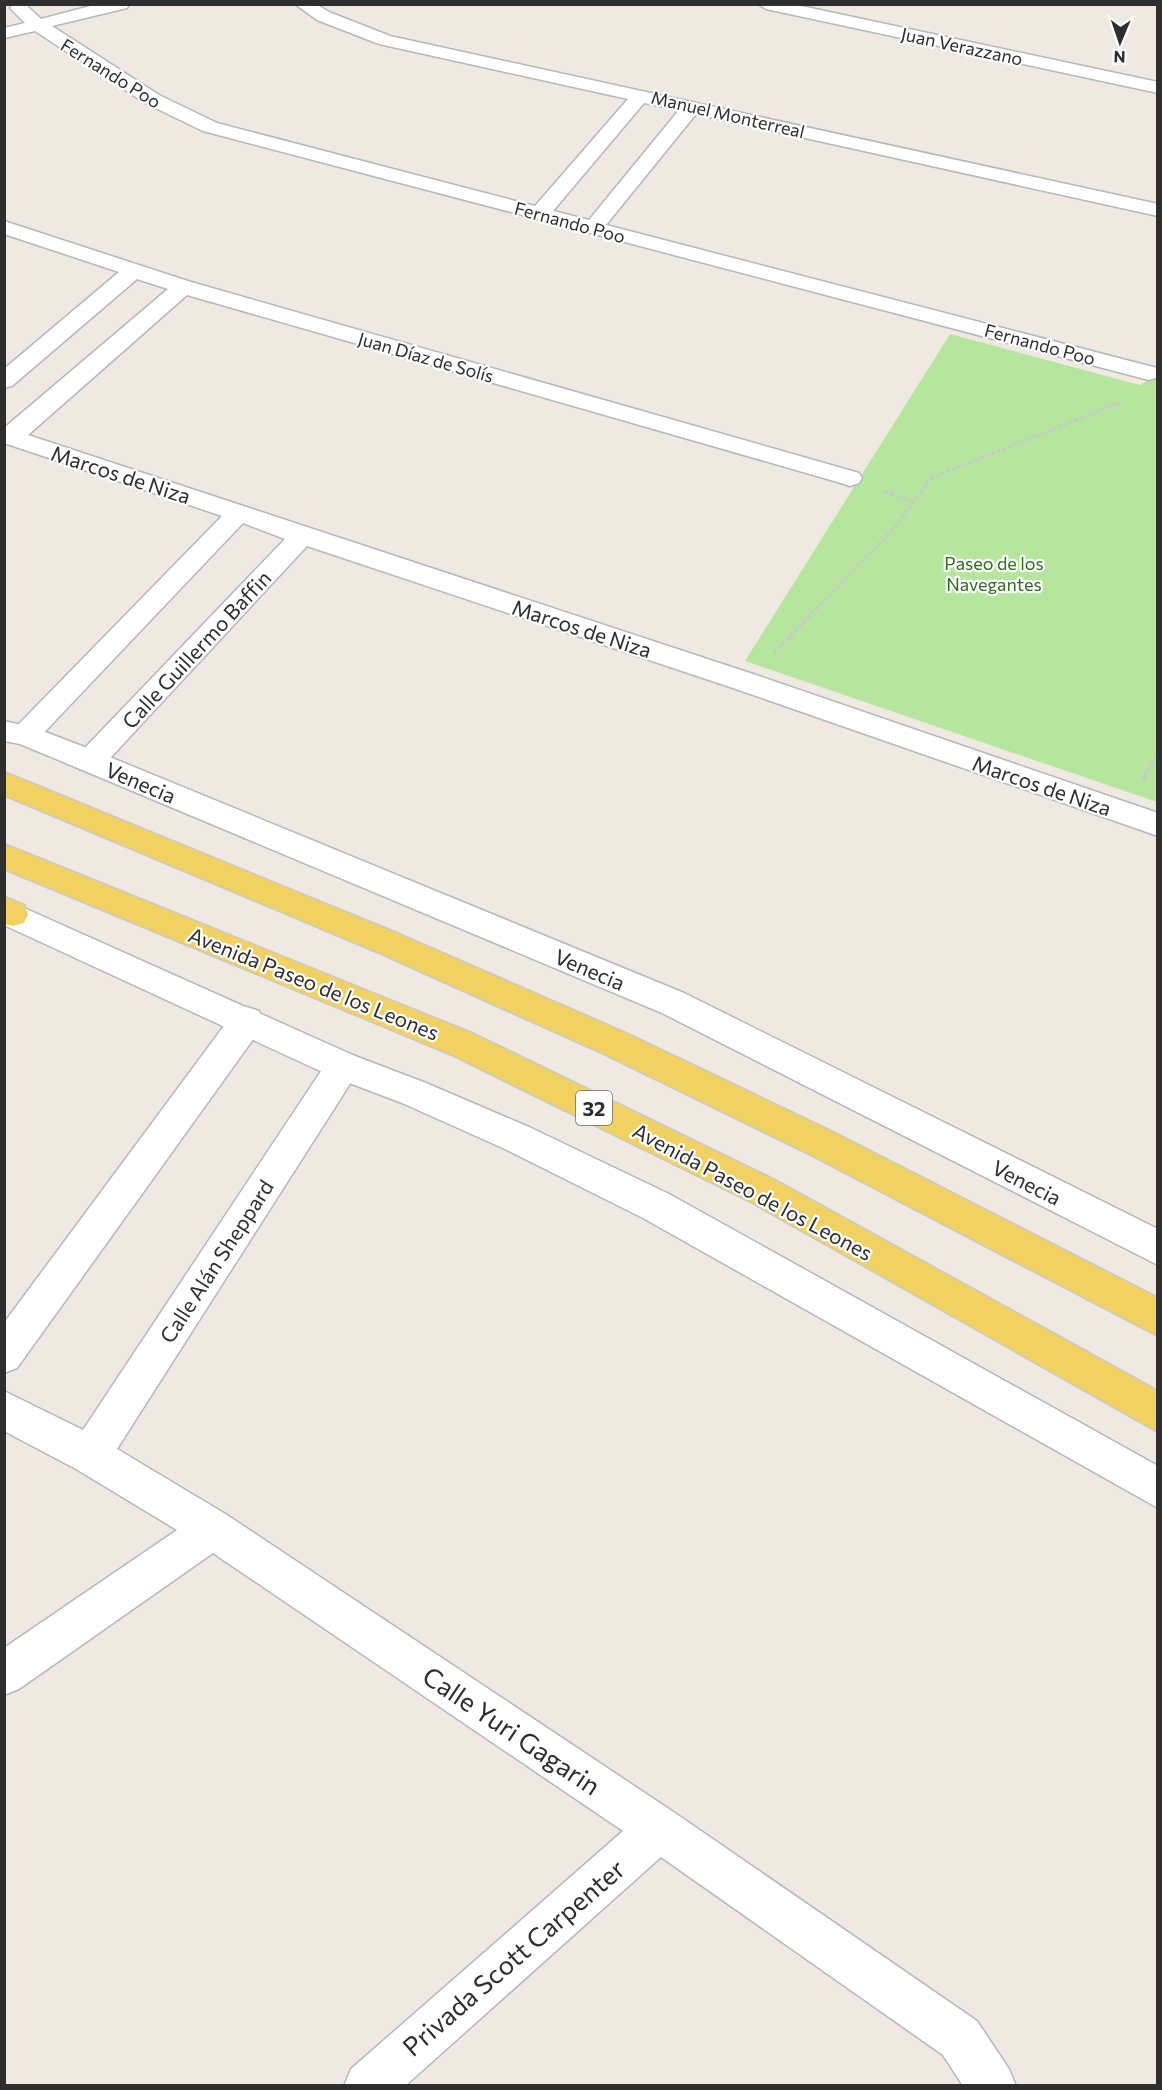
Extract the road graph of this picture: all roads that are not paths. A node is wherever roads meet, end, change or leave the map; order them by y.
1 (121, 4) edge
2 (303, 4) edge
3 (766, 4) edge
4 (847, 4) edge
5 (19, 8) edge
6 (789, 9) junction
7 (37, 25) junction
8 (4, 33) edge
9 (1158, 88) edge
10 (641, 95) junction
11 (692, 107) junction
12 (1158, 210) edge
13 (539, 214) junction
14 (4, 226) edge
15 (593, 228) junction
16 (132, 272) junction
17 (183, 287) junction
18 (1149, 373) dead end
19 (4, 381) edge
20 (8, 436) edge
21 (850, 478) dead end
22 (240, 513) junction
23 (302, 537) junction
24 (15, 733) edge
25 (90, 761) junction
26 (4, 783) edge
27 (1158, 825) edge
28 (4, 856) edge
29 (7, 911) edge
30 (247, 1021) junction
31 (343, 1066) junction
32 (1158, 1248) edge
33 (1158, 1318) edge
34 (4, 1355) edge
35 (4, 1410) edge
36 (1158, 1413) edge
37 (90, 1455) junction
38 (1158, 1488) edge
39 (213, 1529) junction
40 (4, 1674) edge
41 (659, 1829) junction
42 (368, 2085) edge
43 (992, 2085) edge

1 - 7 street
2 - 10 street, Manuel Monterreal
3 - 6 street, Juan Verazzano
4 - 6 street
5 - 7 street, Fernando Poo
6 - 9 street, Juan Verazzano
7 - 8 street
7 - 13 street, Fernando Poo
10 - 11 street, Manuel Monterreal
10 - 13 street
11 - 12 street, Manuel Monterreal
11 - 15 street
13 - 15 street, Fernando Poo
14 - 16 street, Juan Díaz de Solís
15 - 18 street, Fernando Poo
16 - 17 street, Juan Díaz de Solís
16 - 19 street
17 - 20 street
17 - 21 street, Juan Díaz de Solís
20 - 22 street, Marcos de Niza
22 - 23 street, Marcos de Niza
22 - 24 street
23 - 25 street, Calle Guillermo Baffin
23 - 27 street, Marcos de Niza
24 - 25 street, Venecia
25 - 32 street, Venecia
26 - 33 main road
28 - 36 main road, Avenida Paseo de los Leones / 32
29 - 30 street
30 - 31 street
30 - 34 street
31 - 37 street, Calle Alán Sheppard
31 - 38 street
35 - 37 street, Calle Yuri Gagarin
37 - 39 street, Calle Yuri Gagarin
39 - 40 street
39 - 41 street, Calle Yuri Gagarin
41 - 42 street, Privada Scott Carpenter
41 - 43 street, Calle Yuri Gagarin

